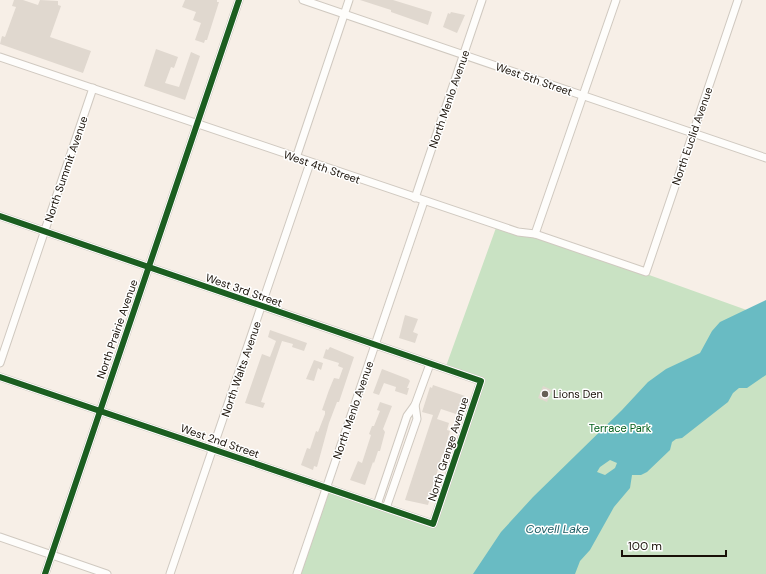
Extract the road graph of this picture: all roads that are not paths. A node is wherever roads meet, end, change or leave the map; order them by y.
1 (240, 0) edge
2 (303, 0) edge
3 (349, 0) edge
4 (482, 0) edge
5 (616, 0) edge
6 (738, 0) edge
7 (344, 14) junction
8 (464, 56) junction
9 (0, 57) edge
10 (93, 88) junction
11 (582, 96) junction
12 (197, 124) junction
13 (694, 133) junction
14 (296, 158) junction
15 (766, 158) edge
16 (310, 163) junction
17 (415, 198) junction
18 (424, 201) junction
19 (0, 216) edge
20 (44, 232) junction
21 (535, 234) junction
22 (148, 267) junction
23 (646, 272) joint
24 (263, 307) junction
25 (375, 345) junction
26 (0, 363) edge
27 (430, 364) junction
28 (0, 377) edge
29 (481, 381) joint
30 (415, 405) junction
31 (100, 410) junction
32 (213, 449) junction
33 (327, 488) junction
34 (377, 505) junction
35 (386, 508) junction
36 (433, 524) joint
37 (0, 537) edge
38 (51, 555) junction
39 (45, 574) edge
40 (107, 574) edge
41 (170, 574) edge
42 (297, 574) edge

1 - 12 street, North Prairie Avenue
2 - 7 street, West 5th Street
3 - 7 street
4 - 8 street, North Menlo Avenue
5 - 11 street
6 - 13 street, North Euclid Avenue
7 - 8 street, West 5th Street
7 - 14 street
8 - 11 street, West 5th Street
8 - 17 street, North Menlo Avenue
9 - 10 street, West 4th Street
10 - 12 street, West 4th Street
10 - 20 street, North Summit Avenue
11 - 13 street, West 5th Street
11 - 21 street
12 - 14 street, West 4th Street
12 - 22 street, North Prairie Avenue
13 - 15 street, West 5th Street
13 - 23 street, North Euclid Avenue
14 - 16 street, West 4th Street
16 - 17 street, West 4th Street
16 - 24 street, North Walts Avenue
17 - 18 street, West 4th Street
18 - 21 street, West 4th Street
18 - 25 street, North Menlo Avenue
19 - 20 street, West 3rd Street
20 - 22 street, West 3rd Street
20 - 26 street, North Summit Avenue
21 - 23 street, West 4th Street
22 - 24 street, West 3rd Street
22 - 31 street, North Prairie Avenue
24 - 25 street, West 3rd Street
24 - 32 street, North Walts Avenue
25 - 27 street, West 3rd Street
25 - 33 street, North Menlo Avenue
27 - 29 street, West 3rd Street
27 - 30 street
28 - 31 street, West 2nd Street
29 - 36 street, North Grange Avenue
30 - 34 street
30 - 35 street
31 - 32 street, West 2nd Street
31 - 38 street, North Prairie Avenue
32 - 33 street, West 2nd Street
32 - 41 street, North Walts Avenue
33 - 34 street, West 2nd Street
33 - 42 street, North Menlo Avenue
34 - 35 street, West 2nd Street
35 - 36 street, West 2nd Street
37 - 38 street
38 - 39 street, North Prairie Avenue
38 - 40 street

